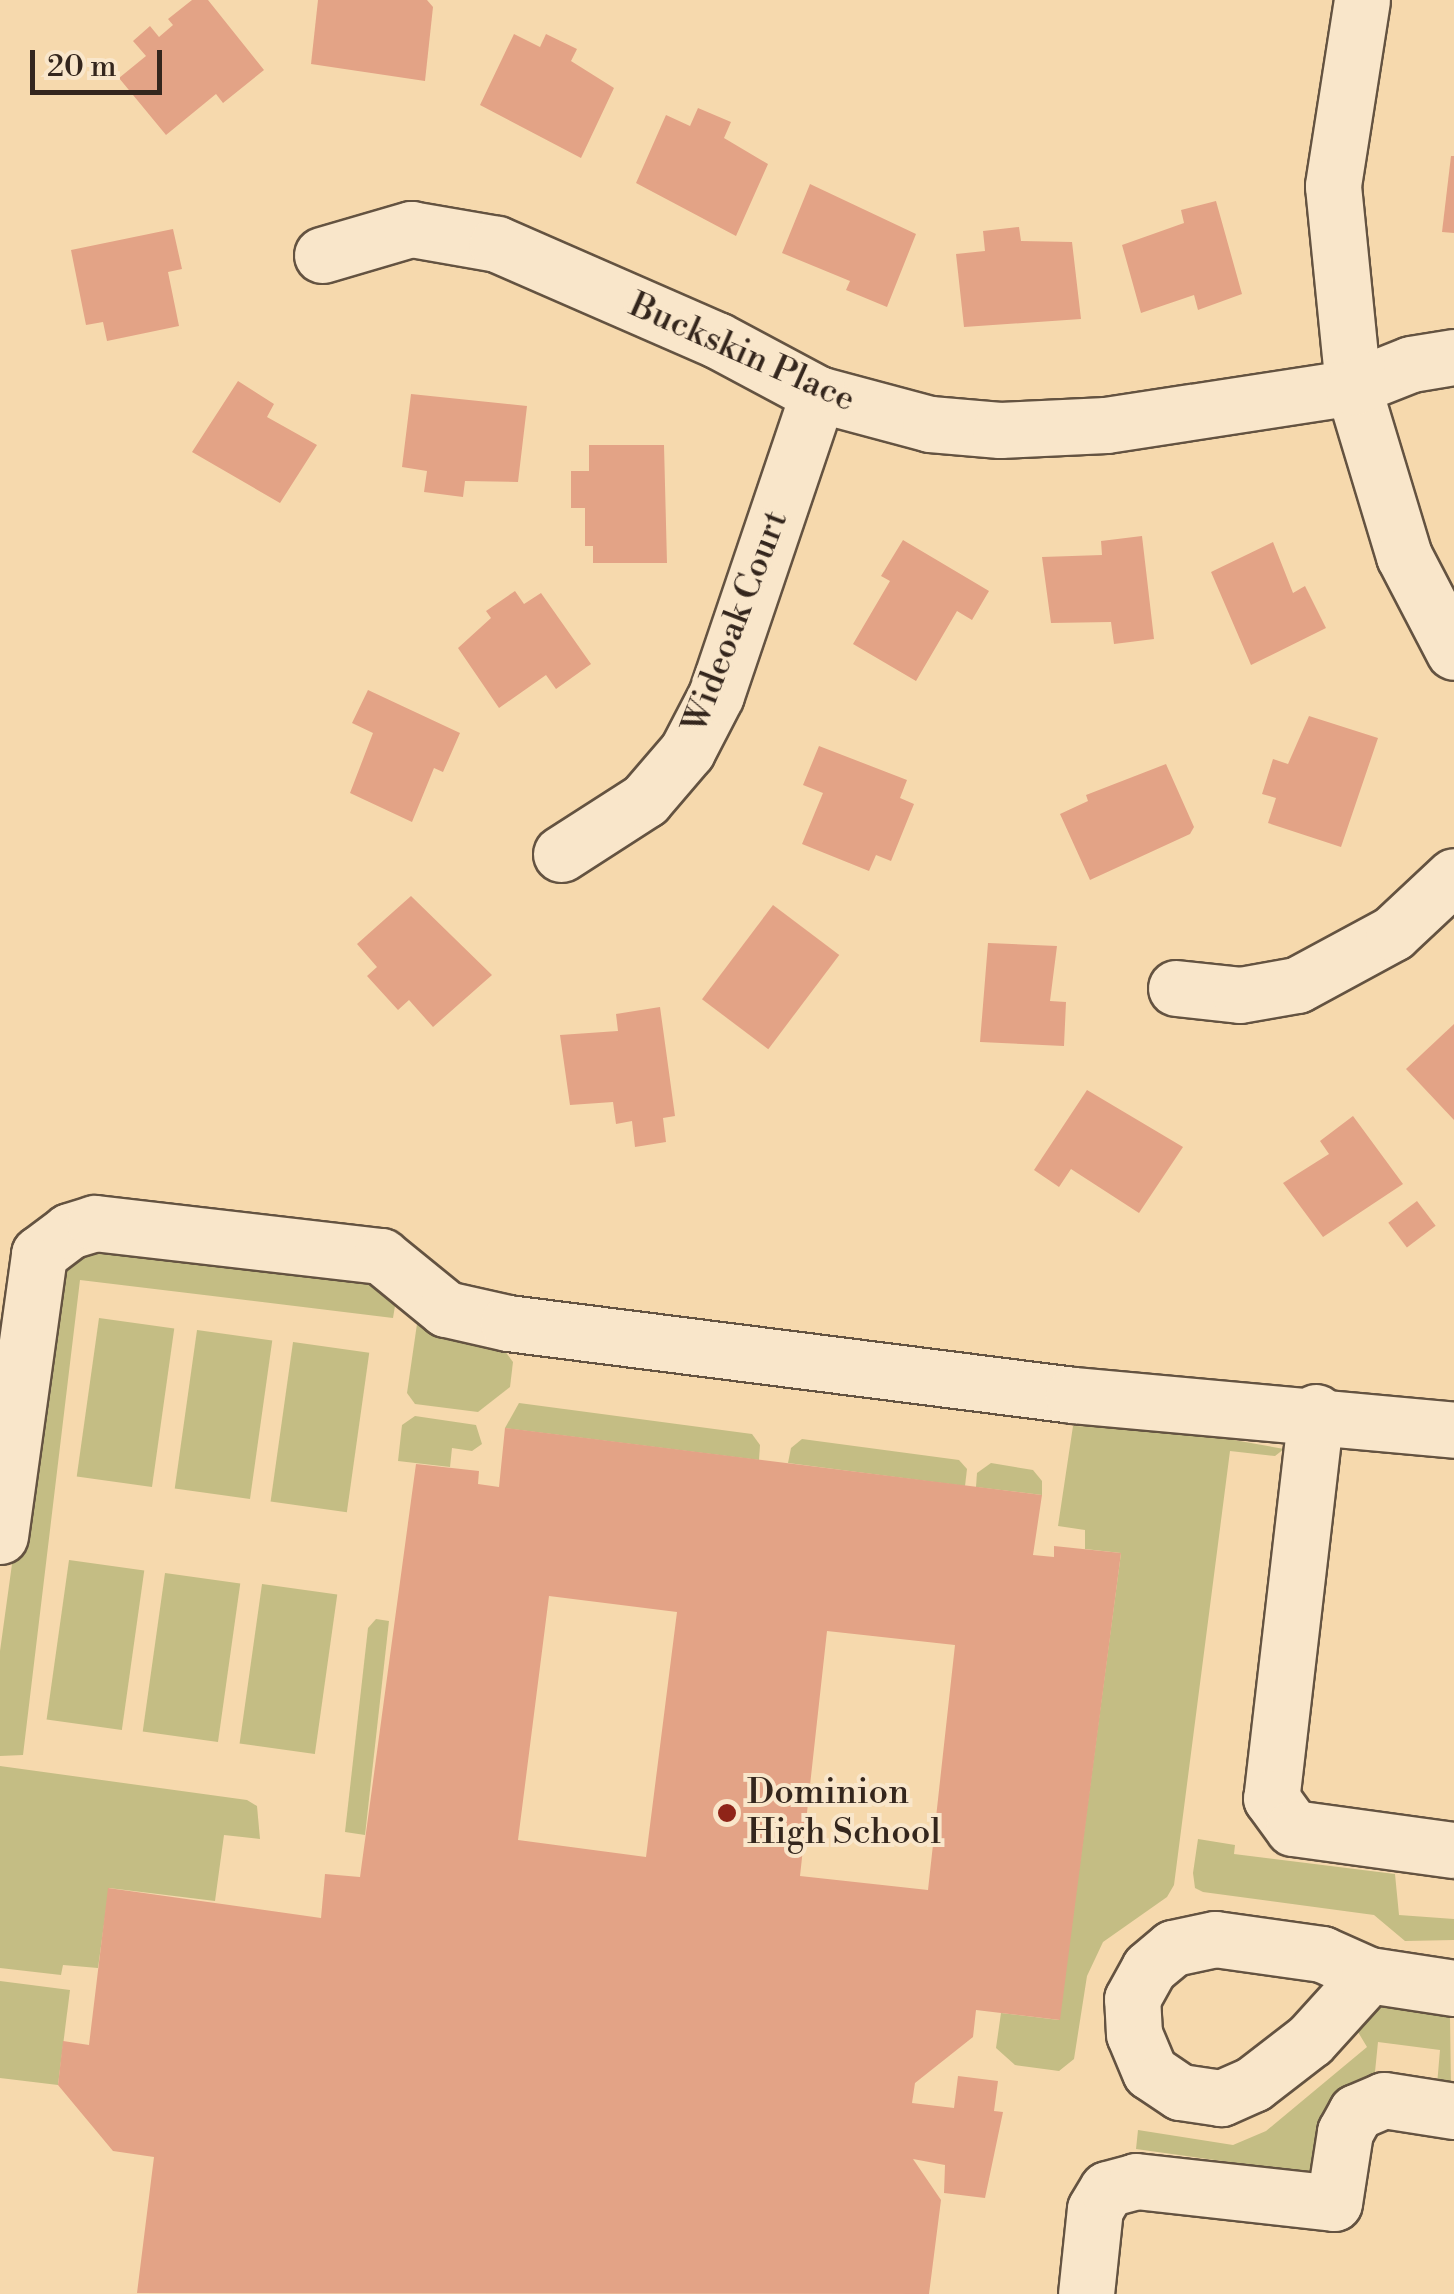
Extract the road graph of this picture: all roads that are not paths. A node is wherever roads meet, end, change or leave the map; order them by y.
1 (1362, 0) edge
2 (322, 255) dead end
3 (1454, 357) edge
4 (1353, 387) junction
5 (818, 394) junction
6 (1454, 652) edge
7 (561, 854) dead end
8 (1454, 876) edge
9 (1176, 988) dead end
10 (1316, 1412) junction
11 (1454, 1430) edge
12 (0, 1536) edge
13 (1454, 1850) edge
14 (1369, 1975) dead end
15 (1454, 1988) edge
16 (1454, 2111) edge
17 (1086, 2294) edge

1 - 4 street
2 - 5 street, Buckskin Place
3 - 4 street, Buckskin Place
4 - 5 street, Buckskin Place
4 - 6 street
5 - 7 street, Wideoak Court
8 - 9 street
10 - 11 street
10 - 12 street
10 - 13 street
14 - 15 street
16 - 17 street

